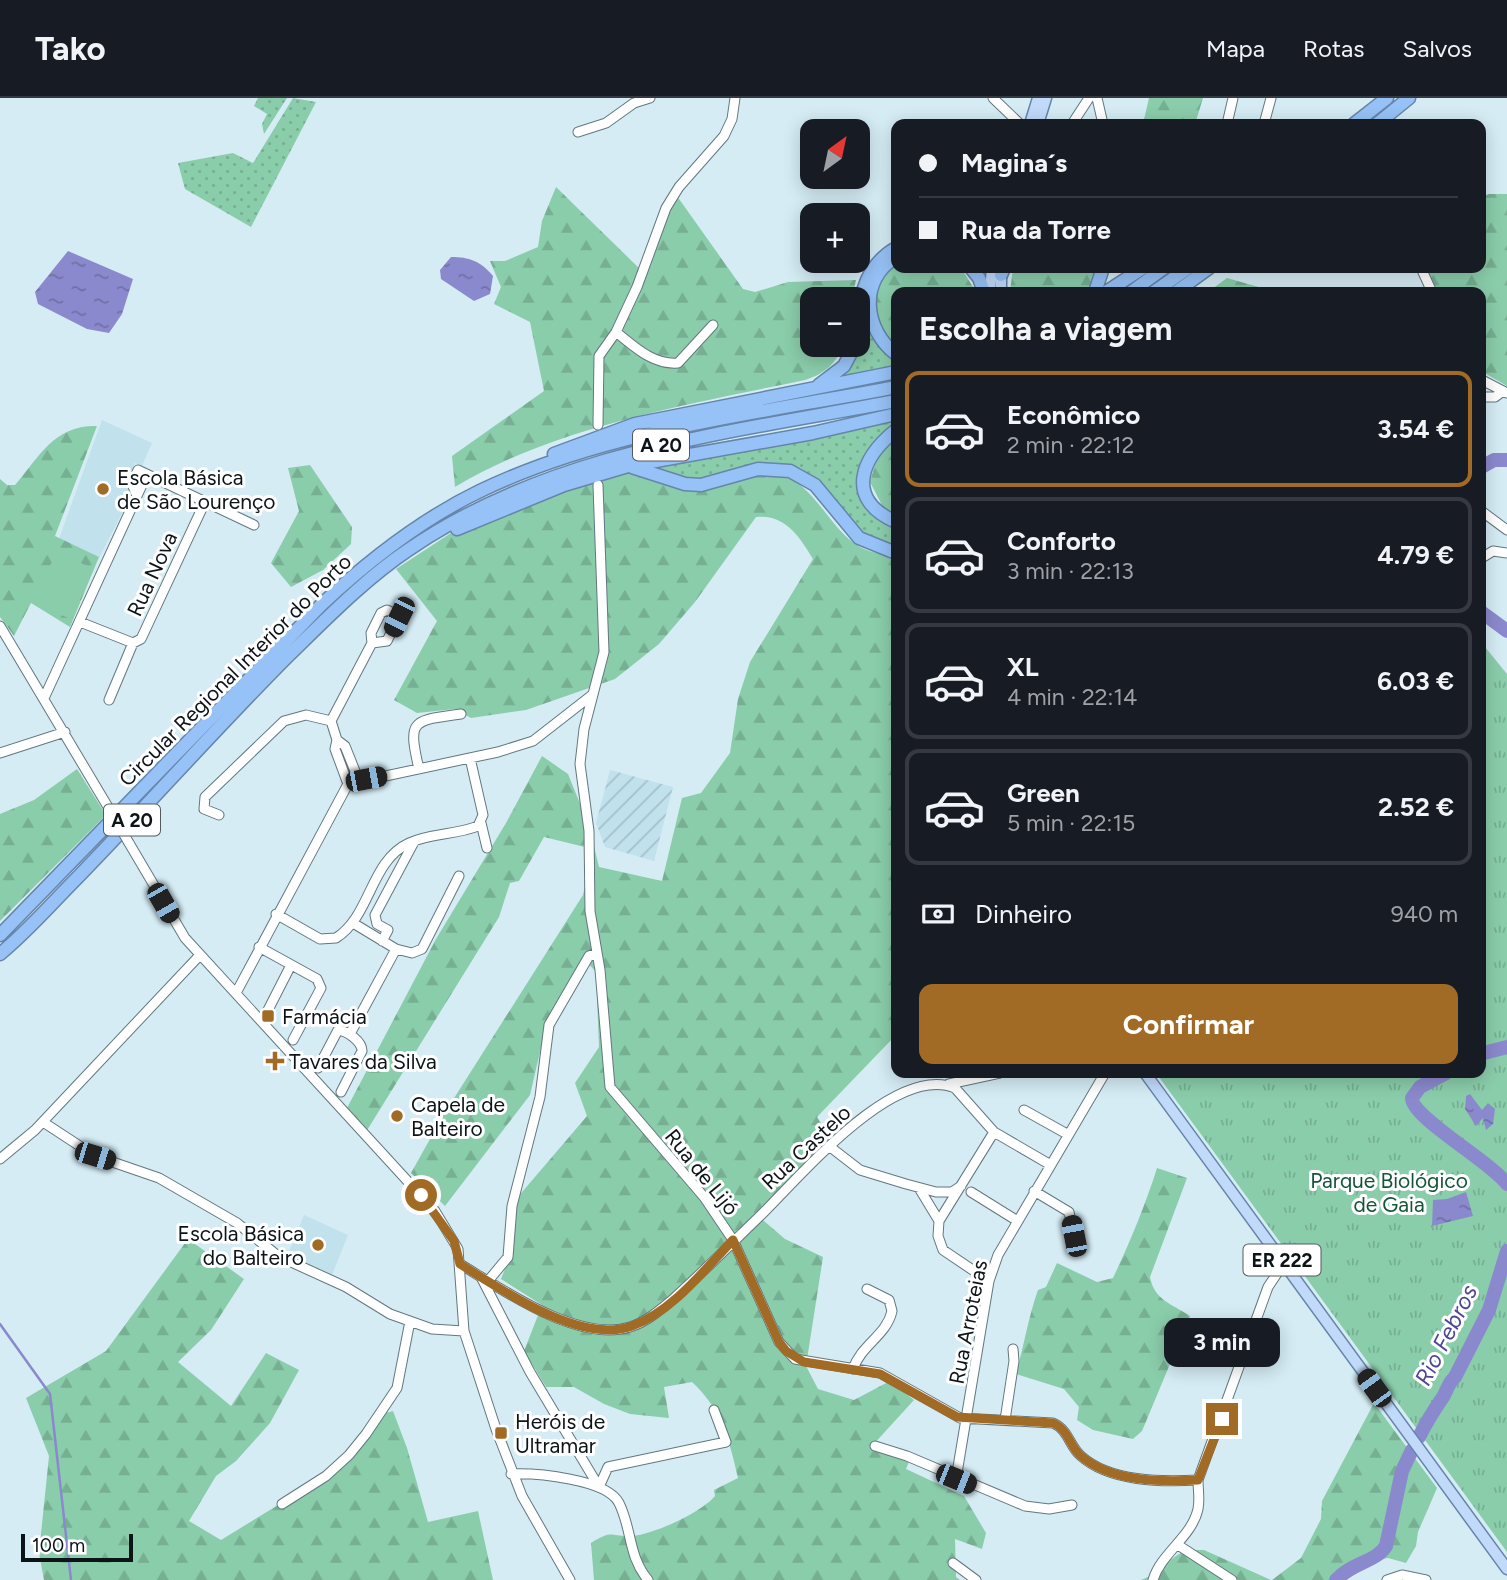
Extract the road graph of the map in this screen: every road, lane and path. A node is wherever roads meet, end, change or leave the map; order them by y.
1 (650, 98) edge
2 (735, 98) edge
3 (993, 98) edge
4 (1038, 98) edge
5 (1046, 98) edge
6 (1089, 98) edge
7 (1097, 98) edge
8 (1233, 98) edge
9 (1271, 98) edge
10 (1387, 98) edge
11 (1409, 98) edge
12 (1015, 119) edge
13 (1032, 119) edge
14 (1040, 119) edge
15 (1075, 119) edge
16 (1102, 119) edge
17 (1228, 119) edge
18 (1265, 119) edge
19 (1360, 119) edge
20 (1383, 119) edge
21 (578, 132) dead end
22 (891, 252) edge
23 (891, 261) edge
24 (1135, 273) edge
25 (1157, 273) edge
26 (1181, 273) edge
27 (1202, 273) edge
28 (864, 287) edge
29 (1114, 287) edge
30 (1138, 287) edge
31 (1161, 287) edge
32 (1183, 287) edge
33 (713, 326) dead end
34 (616, 332) junction
35 (891, 350) edge
36 (849, 357) edge
37 (891, 373) edge
38 (1486, 382) edge
39 (891, 388) edge
40 (806, 391) junction
41 (1505, 392) edge
42 (1486, 397) edge
43 (891, 402) edge
44 (891, 415) edge
45 (598, 425) dead end
46 (891, 435) edge
47 (628, 466) junction
48 (598, 485) dead end
49 (479, 491) junction
50 (205, 502) junction
51 (1486, 514) edge
52 (891, 518) edge
53 (254, 525) dead end
54 (1507, 530) edge
55 (440, 531) junction
56 (891, 551) edge
57 (1507, 553) edge
58 (1486, 555) edge
59 (80, 622) junction
60 (0, 626) edge
61 (133, 643) junction
62 (372, 643) dead end
63 (592, 695) junction
64 (44, 696) junction
65 (109, 700) dead end
66 (461, 715) dead end
67 (331, 721) junction
68 (65, 732) junction
69 (337, 740) junction
70 (0, 753) edge
71 (470, 758) junction
72 (419, 769) junction
73 (359, 781) junction
74 (348, 784) junction
75 (219, 815) dead end
76 (481, 823) junction
77 (414, 842) junction
78 (487, 848) dead end
79 (459, 876) dead end
80 (276, 914) junction
81 (352, 923) junction
82 (0, 935) edge
83 (382, 941) junction
84 (259, 947) junction
85 (396, 949) junction
86 (597, 953) junction
87 (0, 954) edge
88 (200, 955) junction
89 (291, 965) junction
90 (236, 993) junction
91 (267, 1012) dead end
92 (349, 1034) junction
93 (293, 1040) dead end
94 (318, 1068) dead end
95 (976, 1078) edge
96 (1102, 1078) edge
97 (1149, 1078) edge
98 (947, 1084) junction
99 (341, 1092) dead end
100 (1024, 1110) dead end
101 (43, 1122) junction
102 (994, 1132) junction
103 (1067, 1134) junction
104 (829, 1146) junction
105 (0, 1159) edge
106 (1049, 1164) junction
107 (961, 1186) junction
108 (919, 1188) junction
109 (1034, 1191) junction
110 (971, 1192) dead end
111 (1016, 1220) junction
112 (939, 1221) junction
113 (733, 1240) junction
114 (1072, 1242) dead end
115 (1284, 1263) junction
116 (460, 1264) junction
117 (484, 1279) junction
118 (989, 1280) junction
119 (867, 1289) dead end
120 (411, 1321) junction
121 (464, 1331) junction
122 (1013, 1349) dead end
123 (853, 1368) junction
124 (714, 1410) dead end
125 (968, 1419) junction
126 (1006, 1420) junction
127 (875, 1446) dead end
128 (511, 1474) junction
129 (956, 1479) junction
130 (1198, 1480) junction
131 (599, 1487) junction
132 (282, 1504) dead end
133 (1072, 1505) dead end
134 (1178, 1545) junction
135 (953, 1563) dead end
136 (1507, 1569) edge
137 (570, 1580) edge
138 (648, 1580) edge
139 (976, 1580) edge
140 (1153, 1580) edge
141 (1232, 1580) edge
142 (1387, 1580) edge
143 (1426, 1580) edge

1 - 21 street
2 - 34 street
3 - 12 street
4 - 13 main road
5 - 14 main road
6 - 15 street
7 - 16 street
8 - 17 street
9 - 18 street
10 - 19 highway
11 - 20 highway
22 - 28 highway
23 - 35 highway
24 - 29 highway
25 - 30 highway
26 - 31 highway
27 - 32 highway
33 - 34 street
34 - 45 street
36 - 40 highway
37 - 40 highway
38 - 41 street
39 - 49 highway, Circular Regional Interior do Porto / A 20
40 - 49 highway
41 - 42 street
43 - 55 highway, Circular Regional Interior do Porto / A 20
44 - 47 highway
46 - 52 highway
47 - 55 highway
47 - 56 highway
48 - 63 street, Rua de Lijó
49 - 82 highway, Circular Regional Interior do Porto / A 20
50 - 53 street
50 - 59 street
50 - 61 street, Rua Nova
51 - 54 street
55 - 87 highway, Circular Regional Interior do Porto / A 20
57 - 58 street
59 - 61 street, Rua Nova
59 - 64 street
60 - 64 street
61 - 65 street
62 - 67 street
63 - 71 street
63 - 86 street, Rua de Lijó
64 - 68 street
66 - 72 street
67 - 69 street
67 - 75 street
68 - 70 street
68 - 88 street, bridge
69 - 73 street
69 - 74 street
71 - 72 street
71 - 76 street
72 - 73 street
73 - 74 street
74 - 80 street
76 - 77 street
76 - 78 street
77 - 81 street
77 - 83 street
79 - 85 street
80 - 81 street
80 - 84 street
81 - 83 street
83 - 85 street
84 - 89 street
84 - 90 street
85 - 92 street
86 - 113 street, Rua de Lijó
86 - 117 street
88 - 90 street
88 - 101 street
89 - 91 street
89 - 93 street
90 - 116 street
92 - 94 street
92 - 99 street
95 - 98 street, Rua Castelo
96 - 103 street, Rua Arroteias
97 - 115 main road, ER 222
98 - 102 street
98 - 104 street, Rua Castelo
100 - 103 street
101 - 105 street
101 - 120 street
102 - 106 street
102 - 107 street
103 - 106 street, Rua Arroteias
104 - 108 street
104 - 113 street, Rua Castelo
106 - 109 street, Rua Arroteias
107 - 108 street
107 - 112 street
108 - 112 street
109 - 111 street, Rua Arroteias
109 - 114 street
110 - 111 street
111 - 118 street, Rua Arroteias
112 - 118 street
113 - 117 street, Rua Castelo
113 - 123 street, Rua de Lijó
115 - 130 street
115 - 136 main road, ER 222
116 - 117 street, Rua Castelo
116 - 121 street
117 - 131 street
118 - 125 street, Rua Arroteias
119 - 123 street
120 - 121 street
120 - 132 street
121 - 128 street
122 - 126 street
123 - 125 street, Rua de Lijó
124 - 131 street
125 - 126 street, Rua de Lijó
125 - 129 street, Rua Arroteias
126 - 130 street, Rua de Lijó
127 - 129 street
128 - 131 street
128 - 137 street
129 - 133 street
130 - 134 street
131 - 138 street
134 - 140 street
134 - 141 street
135 - 139 street
142 - 143 street

